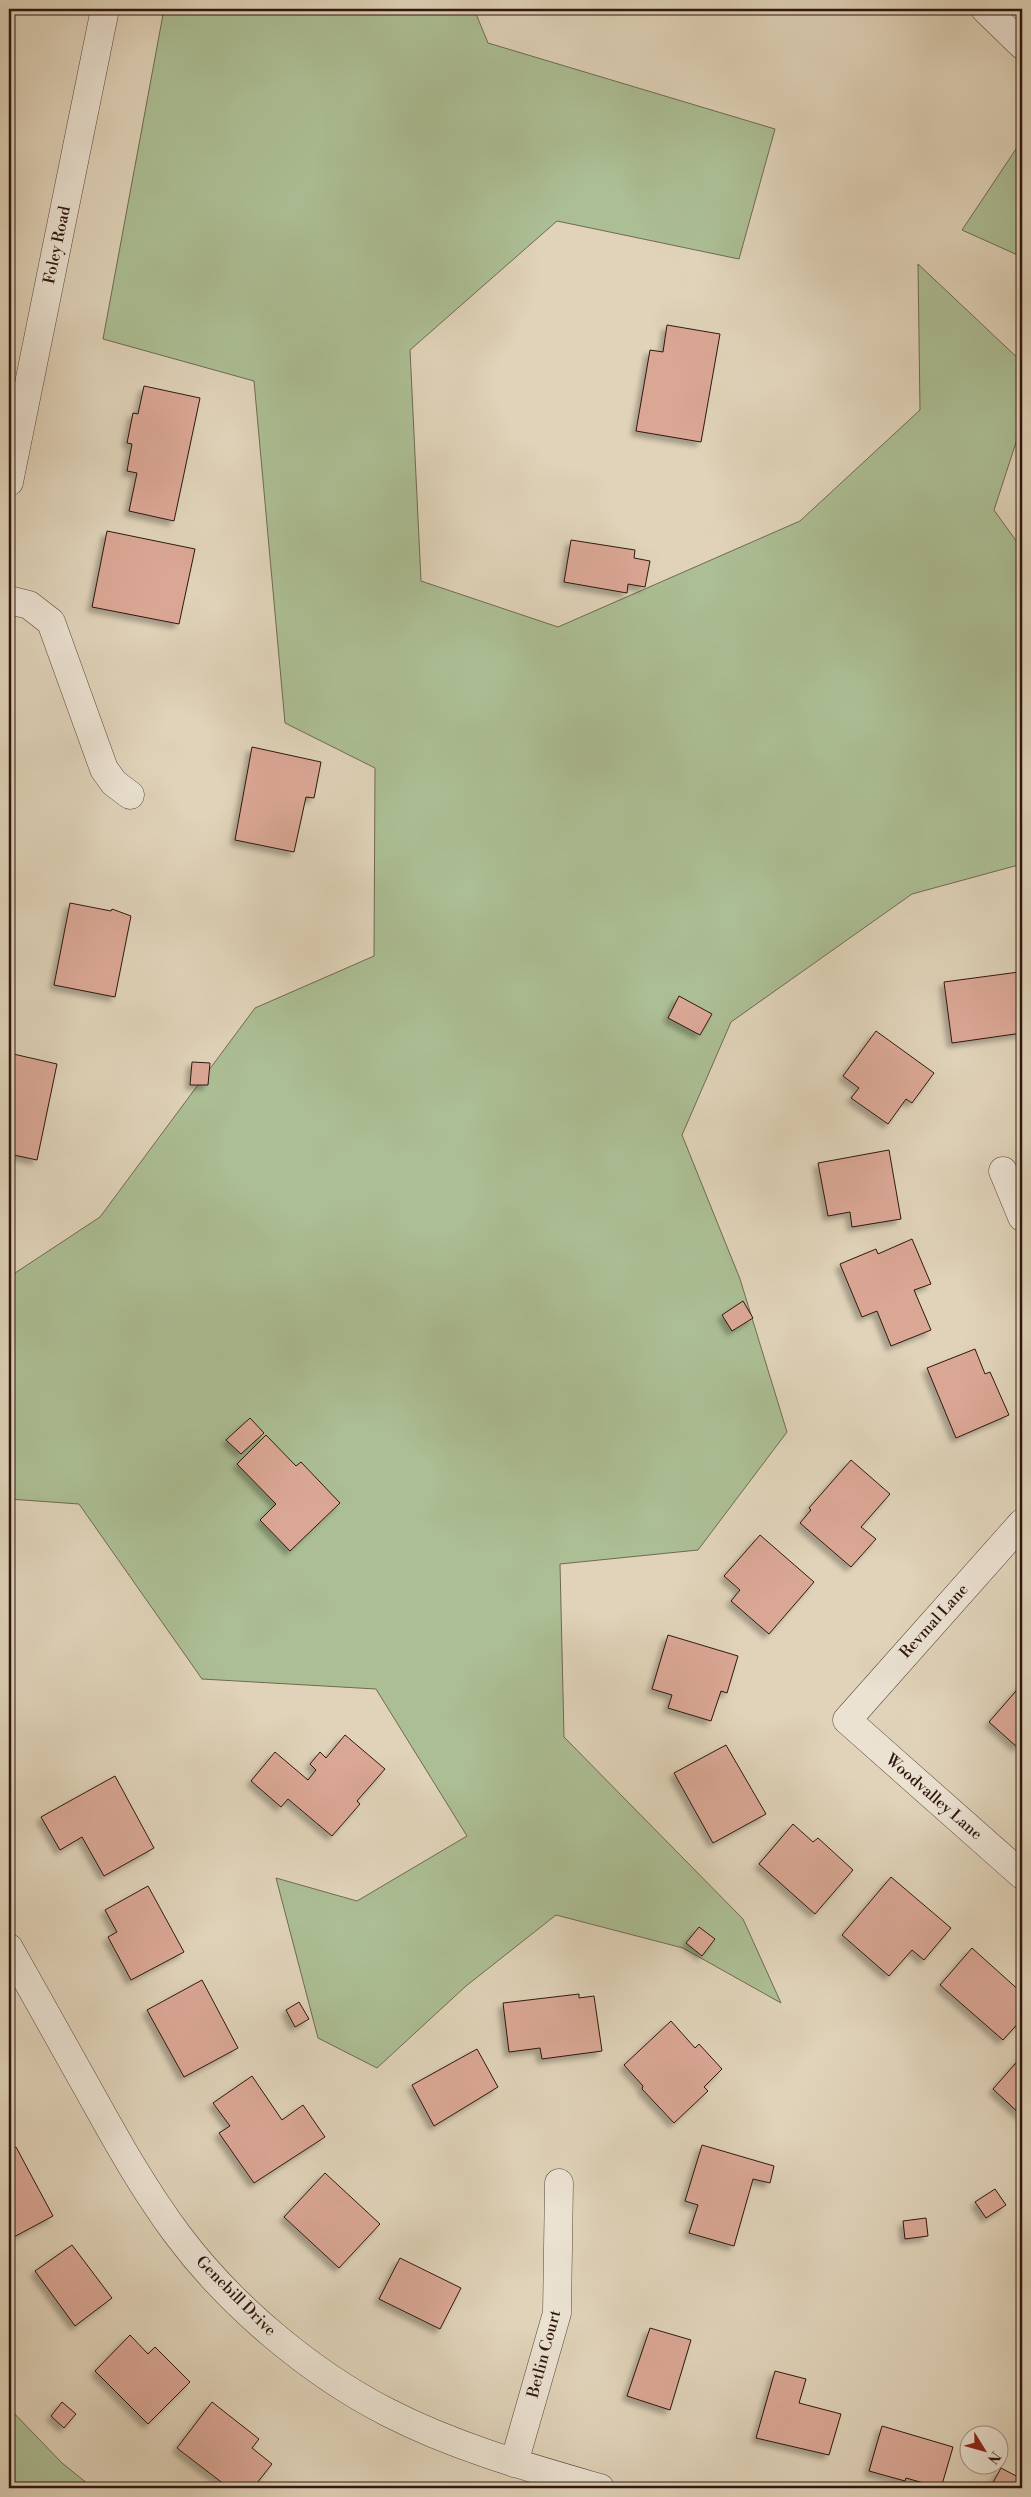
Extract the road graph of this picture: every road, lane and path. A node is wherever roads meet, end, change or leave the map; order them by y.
1 (105, 9) edge
2 (985, 9) edge
3 (1022, 45) edge
4 (9, 482) edge
5 (9, 600) edge
6 (130, 795) dead end
7 (1003, 1170) dead end
8 (1022, 1217) edge
9 (1022, 1523) edge
10 (847, 1720) joint
11 (1022, 1875) edge
12 (9, 1948) edge
13 (559, 2183) dead end
14 (514, 2463) junction
15 (600, 2488) edge

1 - 4 street, Foley Road
2 - 3 street
5 - 6 street
7 - 8 street
9 - 10 street, Revmal Lane
10 - 11 street, Woodvalley Lane
12 - 14 street, Genebill Drive
13 - 14 street, Betlin Court
14 - 15 street, Genebill Drive

